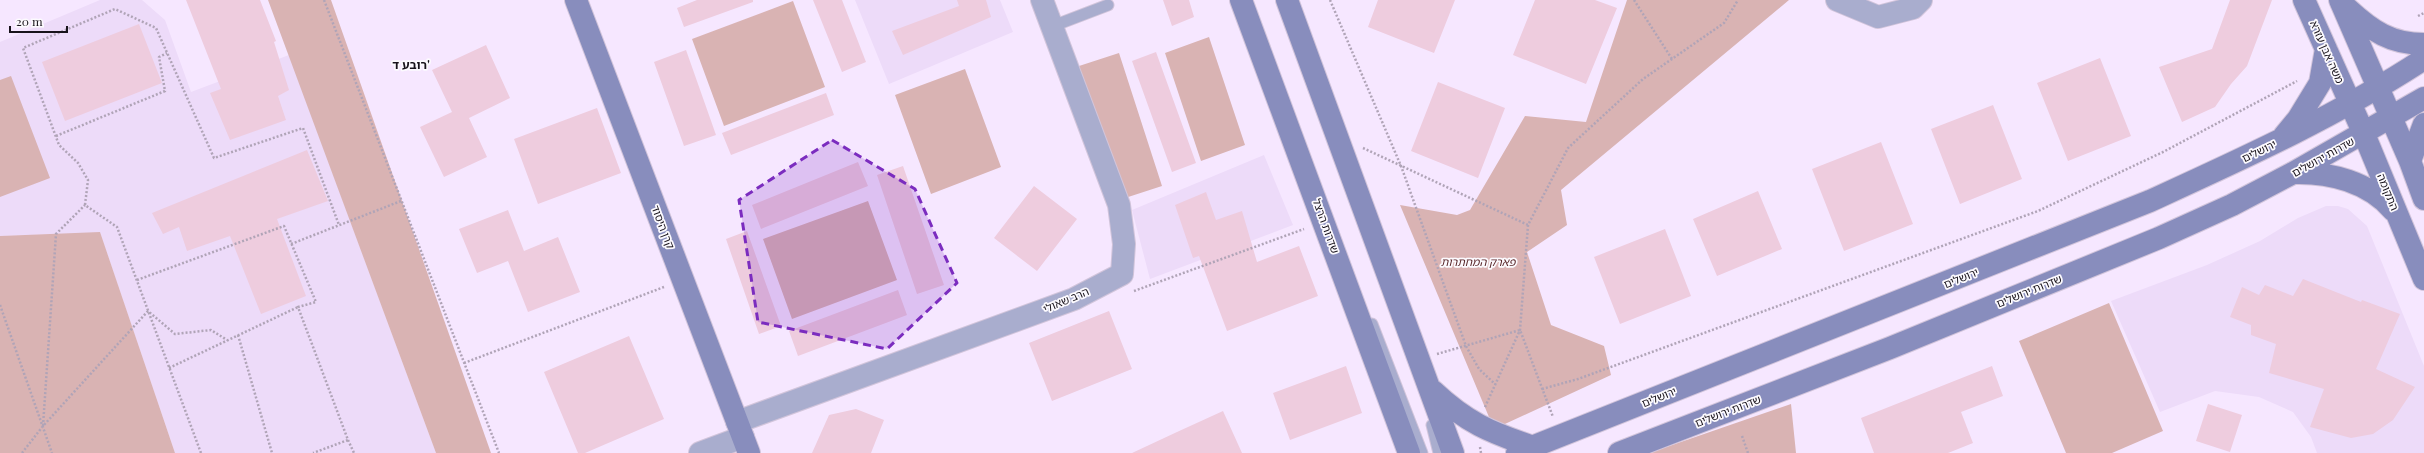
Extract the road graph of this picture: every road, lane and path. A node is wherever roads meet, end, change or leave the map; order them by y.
1 (324, 0) edge
2 (576, 0) edge
3 (1042, 0) edge
4 (1241, 0) edge
5 (1286, 0) edge
6 (1330, 0) edge
7 (1634, 0) edge
8 (1738, 0) edge
9 (1837, 0) edge
10 (1921, 0) edge
11 (2304, 0) edge
12 (2340, 0) edge
13 (1108, 5) dead end
14 (2424, 13) edge
15 (2418, 16) dead end
16 (1053, 26) junction
17 (2424, 44) edge
18 (2326, 49) junction
19 (167, 52) junction
20 (1672, 59) junction
21 (2424, 59) edge
22 (2299, 80) dead end
23 (2378, 88) junction
24 (2424, 98) edge
25 (2351, 104) junction
26 (2392, 118) junction
27 (2424, 124) edge
28 (2364, 134) junction
29 (56, 136) junction
30 (1336, 136) junction
31 (2281, 140) junction
32 (1345, 159) junction
33 (2410, 161) junction
34 (1401, 166) junction
35 (2294, 173) junction
36 (1311, 186) junction
37 (2424, 199) edge
38 (401, 201) junction
39 (85, 205) junction
40 (2398, 218) junction
41 (339, 225) junction
42 (1528, 225) junction
43 (1289, 235) dead end
44 (291, 244) junction
45 (2424, 279) edge
46 (137, 280) junction
47 (683, 280) junction
48 (1126, 294) dead end
49 (0, 305) edge
50 (298, 307) junction
51 (148, 311) junction
52 (1520, 330) junction
53 (238, 335) junction
54 (227, 340) junction
55 (1466, 346) junction
56 (1418, 359) junction
57 (464, 363) junction
58 (169, 368) junction
59 (1496, 384) junction
60 (1429, 388) junction
61 (1542, 389) junction
62 (43, 426) junction
63 (1476, 426) junction
64 (1560, 436) junction
65 (1742, 436) dead end
66 (743, 437) edge
67 (348, 440) junction
68 (1525, 450) edge
69 (22, 453) edge
70 (52, 453) edge
71 (200, 453) edge
72 (272, 453) edge
73 (313, 453) edge
74 (354, 453) edge
75 (498, 453) edge
76 (700, 453) edge
77 (1409, 453) edge
78 (1422, 453) edge
79 (1439, 453) edge
80 (1453, 453) edge
81 (1619, 453) edge
82 (1748, 453) edge

1 - 38 path
2 - 47 main road, קרן היסוד
3 - 16 street, הרב שאולי
4 - 36 main road, שדרות הרצל
5 - 30 main road
6 - 34 path
7 - 20 path
8 - 20 path
9 - 10 street
11 - 18 main road, משה אבן עזרא
12 - 17 main road
12 - 23 main road
13 - 16 lane
14 - 15 path
16 - 66 street, הרב שאולי
18 - 25 main road, משה אבן עזרא
18 - 31 main road
19 - 29 path
19 - 29 path
19 - 41 path
20 - 42 path
21 - 23 main road
22 - 61 path
23 - 25 main road, ירושלים
23 - 26 main road
24 - 26 main road, שדרות ירושלים
25 - 28 main road, התקומה
25 - 31 main road, ירושלים
26 - 28 main road, שדרות ירושלים
26 - 33 main road
27 - 33 main road
28 - 35 main road, שדרות ירושלים
28 - 40 main road, התקומה
29 - 39 path
30 - 32 main road
30 - 34 path
31 - 64 main road, ירושלים
32 - 56 main road
32 - 79 lane
33 - 37 main road
34 - 42 path
34 - 55 path
35 - 40 main road
35 - 81 main road, שדרות ירושלים
36 - 77 main road, שדרות הרצל
36 - 78 lane
38 - 41 path
38 - 57 path
39 - 46 path
39 - 62 path
40 - 45 main road, התקומה
41 - 44 path
42 - 52 path
43 - 48 path
44 - 46 path
44 - 50 path
46 - 51 path
47 - 57 path
47 - 66 main road, קרן היסוד
49 - 62 path
50 - 53 path
50 - 67 path
51 - 54 path
51 - 58 path
51 - 62 path
52 - 55 path
52 - 59 path
52 - 61 path
53 - 54 path
53 - 72 path
54 - 58 path
55 - 56 path
55 - 59 path
56 - 60 main road
57 - 75 path
58 - 71 path
59 - 63 path
60 - 63 main road
60 - 80 main road
61 - 64 path
62 - 69 path
62 - 70 path
63 - 68 main road
64 - 68 main road, ירושלים
65 - 82 path
66 - 76 street
67 - 73 path
67 - 74 path

